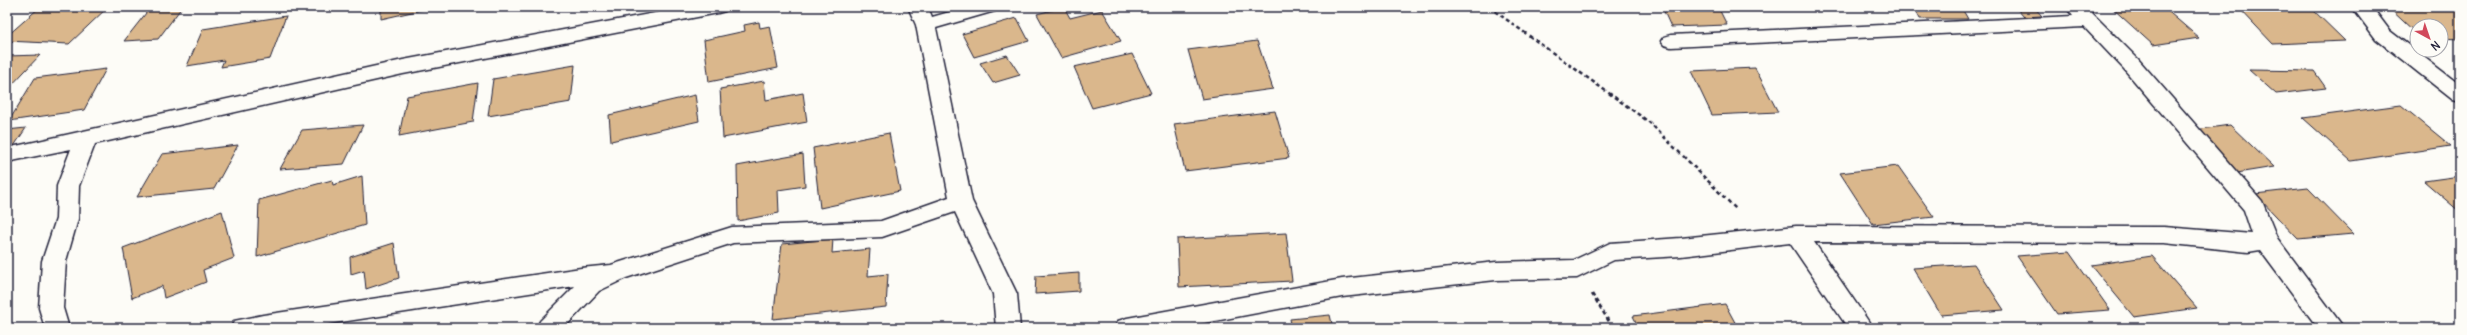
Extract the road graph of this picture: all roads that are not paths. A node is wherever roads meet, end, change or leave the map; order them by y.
1 (718, 7) edge
2 (988, 7) edge
3 (2362, 7) edge
4 (2082, 14) edge
5 (922, 16) edge
6 (1671, 41) dead end
7 (2460, 95) edge
8 (86, 139) junction
9 (7, 155) edge
10 (961, 200) junction
11 (1796, 234) junction
12 (2266, 241) junction
13 (618, 272) junction
14 (58, 328) edge
15 (243, 328) edge
16 (549, 328) edge
17 (1008, 328) edge
18 (1127, 328) edge
19 (1861, 328) edge
20 (2332, 328) edge

1 - 8 street
2 - 5 street
3 - 7 street
4 - 6 street
4 - 12 street
5 - 10 street
8 - 9 street
8 - 14 street
10 - 13 street
10 - 17 street
11 - 12 street
11 - 18 street
11 - 19 street
12 - 20 street
13 - 15 street
13 - 16 street

